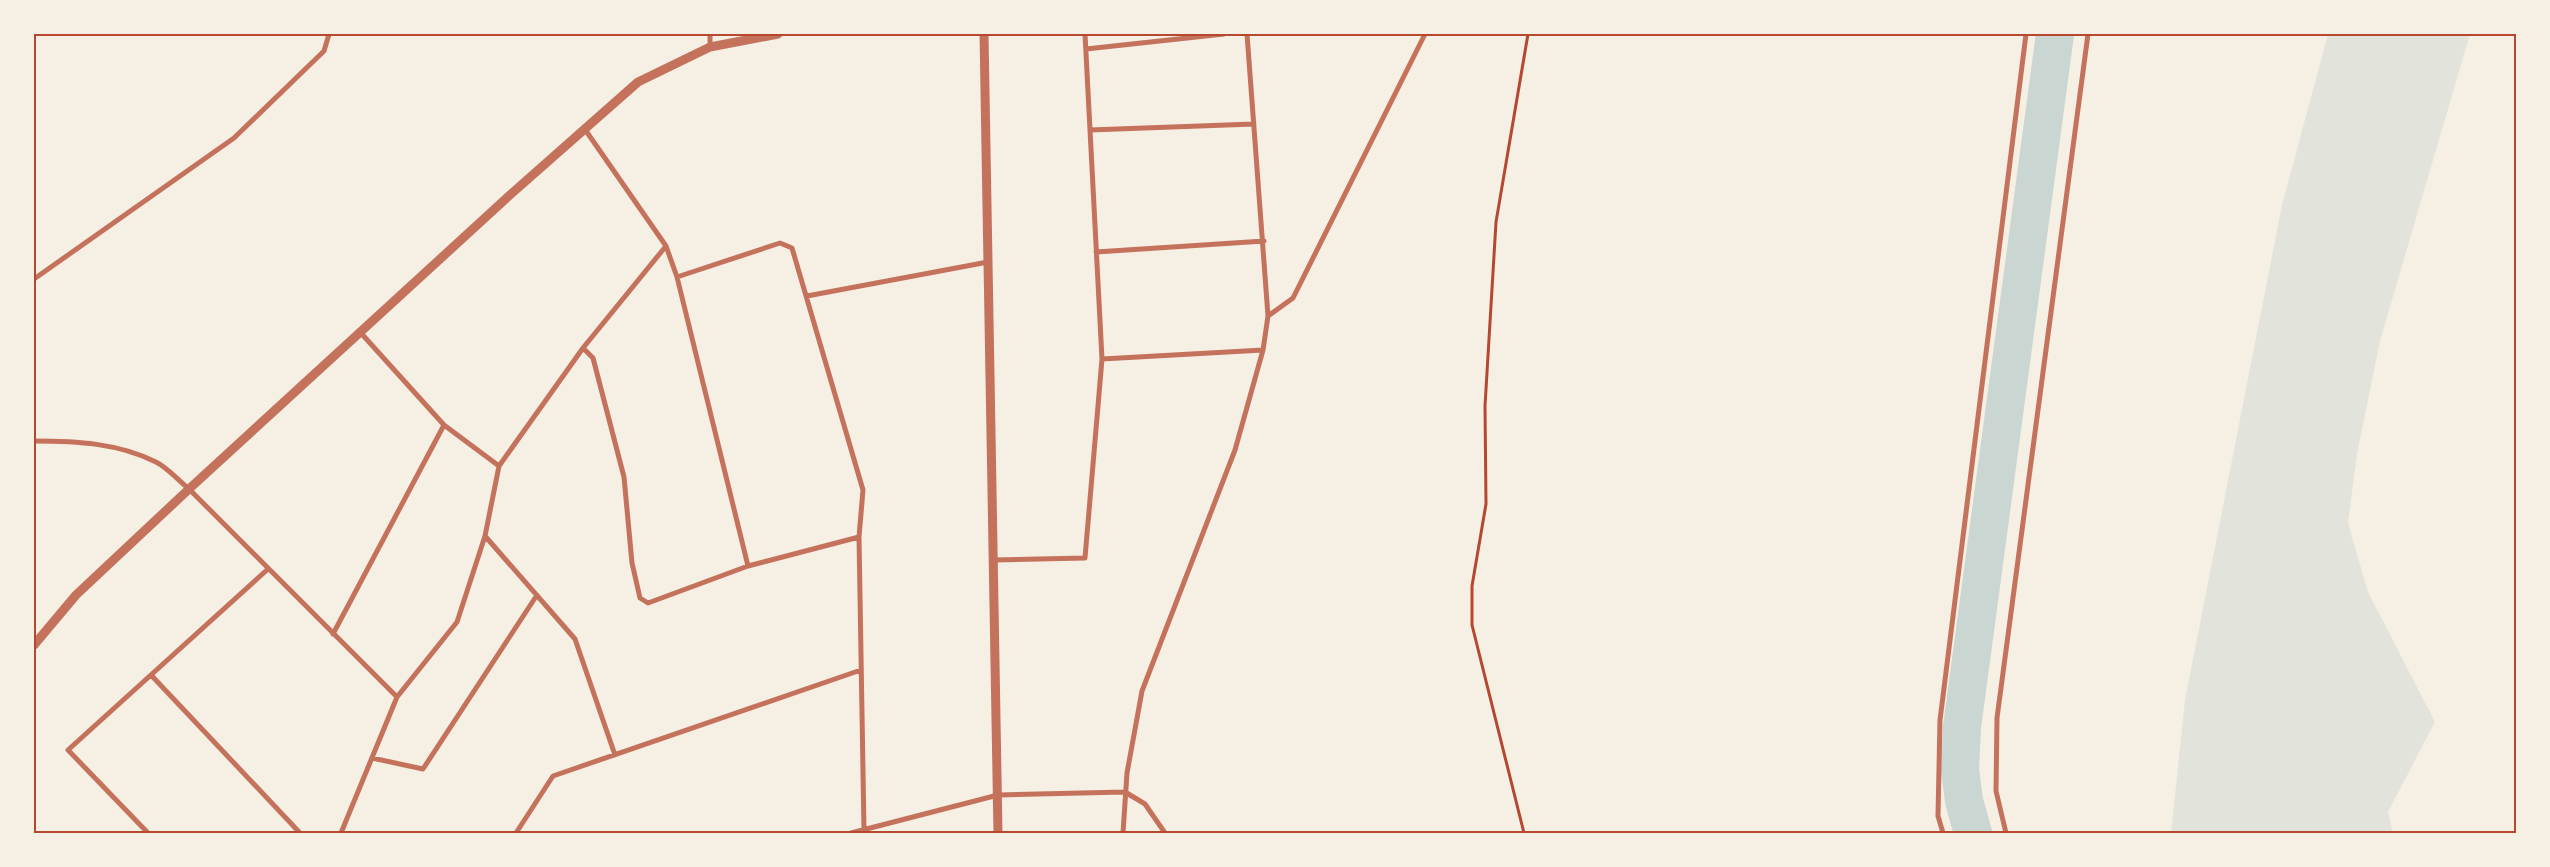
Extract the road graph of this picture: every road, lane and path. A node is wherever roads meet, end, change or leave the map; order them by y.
1 (329, 34) edge
2 (710, 34) edge
3 (778, 34) edge
4 (984, 34) edge
5 (1085, 34) edge
6 (1224, 34) edge
7 (1247, 34) edge
8 (1425, 34) edge
9 (1528, 34) edge
10 (2026, 34) edge
11 (2088, 34) edge
12 (710, 47) junction
13 (1086, 49) junction
14 (1254, 124) junction
15 (584, 128) junction
16 (1090, 130) junction
17 (1264, 241) junction
18 (666, 246) junction
19 (1096, 252) junction
20 (988, 262) junction
21 (677, 276) junction
22 (34, 279) edge
23 (807, 296) junction
24 (1268, 316) junction
25 (360, 332) junction
26 (583, 348) junction
27 (1263, 350) junction
28 (1102, 360) junction
29 (444, 426) junction
30 (34, 441) edge
31 (498, 466) junction
32 (189, 489) junction
33 (485, 536) junction
34 (859, 538) junction
35 (994, 560) junction
36 (748, 566) junction
37 (268, 569) junction
38 (536, 595) junction
39 (333, 634) junction
40 (34, 645) edge
41 (861, 670) junction
42 (150, 675) junction
43 (397, 697) junction
44 (615, 755) junction
45 (372, 758) junction
46 (1125, 792) junction
47 (998, 795) junction
48 (864, 830) junction
49 (148, 833) edge
50 (300, 833) edge
51 (341, 833) edge
52 (516, 833) edge
53 (851, 833) edge
54 (998, 833) edge
55 (1123, 833) edge
56 (1165, 833) edge
57 (1524, 833) edge
58 (1942, 833) edge
59 (2006, 833) edge

1 - 22 street
2 - 12 street
3 - 12 street
4 - 20 street
5 - 13 street
6 - 13 street
7 - 14 street
8 - 24 street
9 - 57 path
10 - 58 street
11 - 59 street
12 - 15 street
13 - 16 street
14 - 16 street
14 - 17 street
15 - 18 street
15 - 25 street
16 - 19 street
17 - 19 street
17 - 24 street
18 - 21 street
18 - 26 street
19 - 28 street
20 - 23 street
20 - 35 street
21 - 23 street
21 - 36 street
23 - 34 street
24 - 27 street
25 - 29 street
25 - 32 street
26 - 31 street
26 - 36 street
27 - 28 street
27 - 46 street
28 - 35 street
29 - 31 street
29 - 39 street
30 - 32 street
31 - 33 street
32 - 37 street
32 - 40 street
33 - 38 street
33 - 43 street
34 - 36 street
34 - 41 street
35 - 47 street
37 - 39 street
37 - 42 street
38 - 44 street
38 - 45 street
39 - 43 street
41 - 44 street
41 - 48 street
42 - 49 street
42 - 50 street
43 - 45 street
44 - 52 street
45 - 51 street
46 - 47 street
46 - 55 street
46 - 56 street
47 - 48 street
47 - 54 street
48 - 53 street

